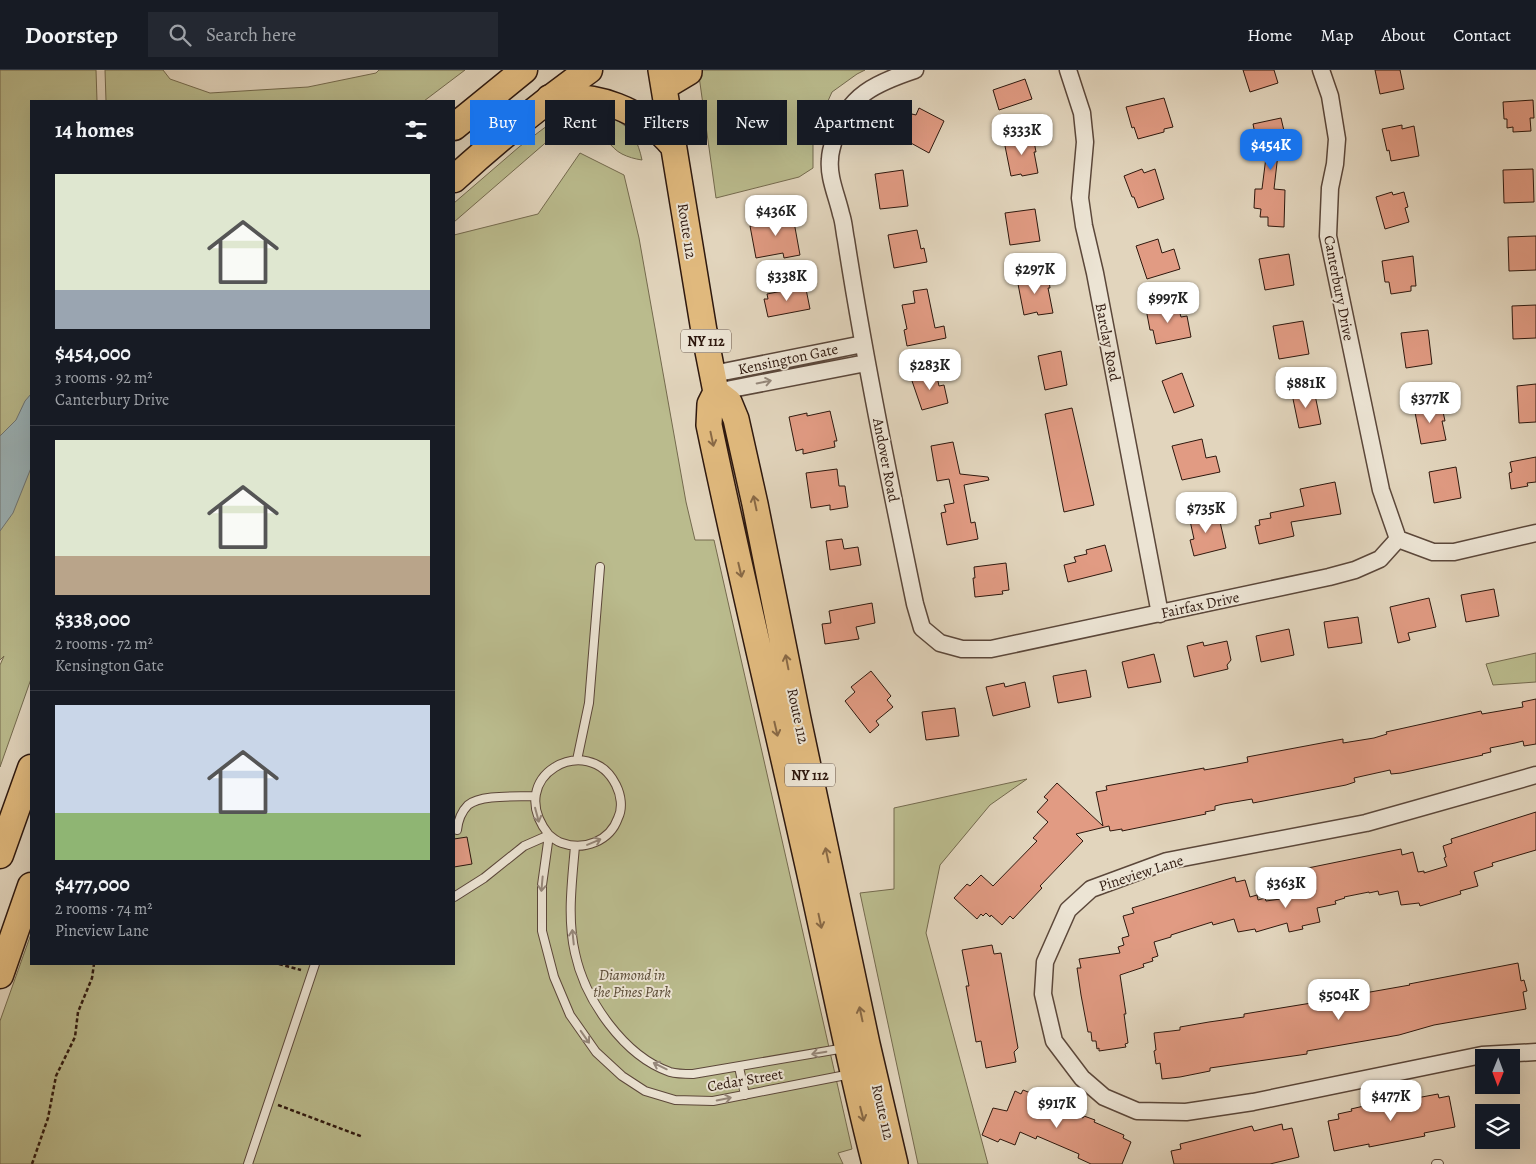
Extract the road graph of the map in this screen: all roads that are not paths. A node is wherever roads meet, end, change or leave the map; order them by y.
1 (524, 70) edge
2 (590, 70) edge
3 (689, 70) edge
4 (915, 70) edge
5 (1068, 70) edge
6 (1321, 70) edge
7 (663, 79) edge
8 (549, 98) junction
9 (455, 126) edge
10 (673, 146) junction
11 (455, 178) edge
12 (862, 344) junction
13 (866, 363) junction
14 (714, 383) junction
15 (1536, 533) edge
16 (1398, 539) junction
17 (600, 567) dead end
18 (1160, 614) junction
19 (991, 650) joint
20 (577, 760) junction
21 (30, 771) edge
22 (1536, 775) edge
23 (535, 796) junction
24 (457, 830) dead end
25 (549, 836) junction
26 (575, 846) junction
27 (0, 855) edge
28 (30, 889) edge
29 (455, 895) edge
30 (315, 965) edge
31 (0, 975) edge
32 (857, 1046) junction
33 (1536, 1052) edge
34 (739, 1067) junction
35 (862, 1071) junction
36 (745, 1095) junction
37 (248, 1164) edge
38 (875, 1164) edge
39 (895, 1164) edge

1 - 9 highway
2 - 8 highway
3 - 7 main road
4 - 12 street, Andover Road
5 - 18 street, Barclay Road
6 - 16 street, Canterbury Drive
7 - 10 main road, Route 112 / NY 112
8 - 10 main road
8 - 11 highway
10 - 14 main road, Route 112 / NY 112
12 - 13 street, Andover Road
12 - 14 street, Kensington Gate
14 -> 13 street, Kensington Gate
13 - 19 street, Andover Road
14 - 32 main road, Route 112 / NY 112
15 - 16 street
16 - 18 street, Fairfax Drive
17 - 20 lane
18 - 19 street, Fairfax Drive
20 - 23 lane
26 -> 20 lane
21 - 27 highway
22 - 33 street, Pineview Lane
23 - 24 lane
23 -> 25 lane
25 - 26 lane
25 - 29 lane
25 -> 36 lane, Cedar Street
34 -> 26 lane, Cedar Street
28 - 31 highway
30 - 37 lane
32 -> 34 lane, Cedar Street
32 - 35 main road, Route 112 / NY 112
34 - 36 lane
35 - 36 lane, Cedar Street
35 -> 38 main road, Route 112 / NY 112
35 - 39 main road, Route 112 / NY 112

